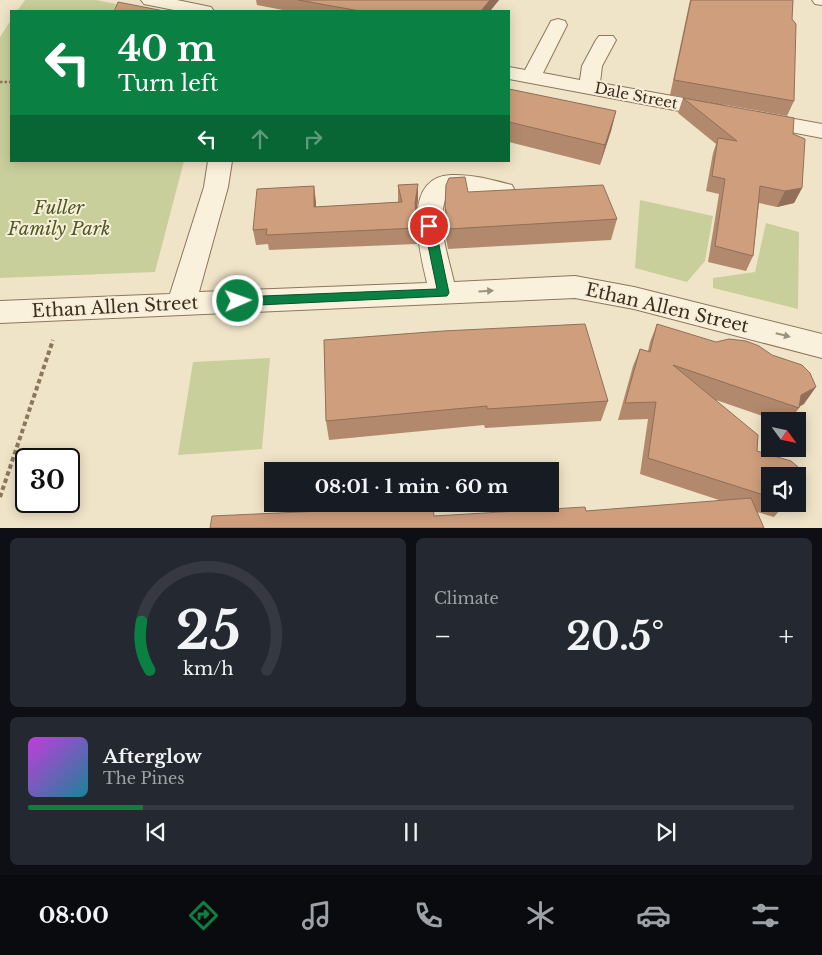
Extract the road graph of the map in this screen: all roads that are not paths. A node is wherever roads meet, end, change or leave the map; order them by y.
1 (150, 0) edge
2 (198, 6) edge
3 (558, 25) dead end
4 (606, 40) dead end
5 (510, 72) edge
6 (531, 77) junction
7 (589, 88) junction
8 (822, 131) edge
9 (220, 162) edge
10 (503, 191) edge
11 (443, 293) junction
12 (182, 303) junction
13 (0, 312) edge
14 (822, 346) edge

1 - 2 street
3 - 6 street
4 - 7 street
5 - 6 street, Dale Street
6 - 7 street, Dale Street
7 - 8 street, Dale Street
9 - 12 street
10 - 11 street
11 - 12 street, Ethan Allen Street
11 -> 14 street, Ethan Allen Street
12 - 13 street, Ethan Allen Street

